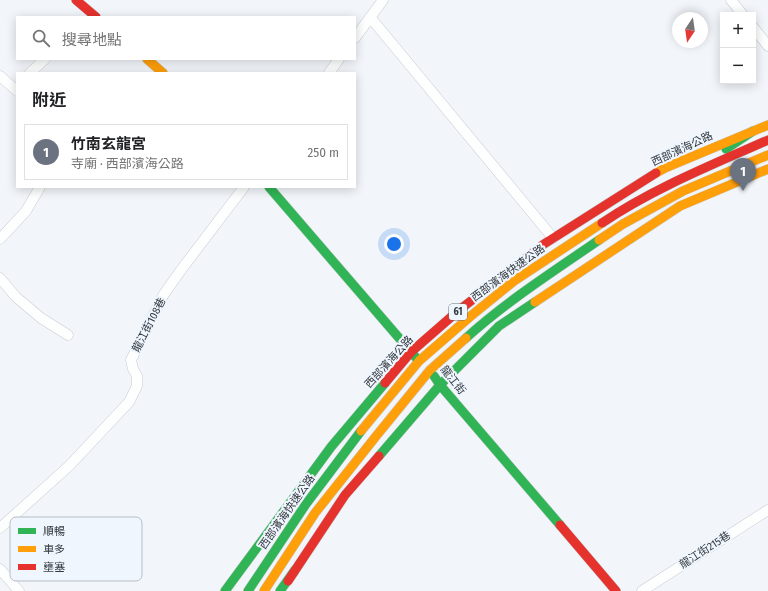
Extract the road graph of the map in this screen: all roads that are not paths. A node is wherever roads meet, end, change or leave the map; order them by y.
1 (76, 0) edge
2 (383, 0) edge
3 (731, 0) edge
4 (741, 12) edge
5 (92, 16) edge
6 (370, 17) junction
7 (756, 32) edge
8 (356, 37) edge
9 (768, 46) edge
10 (44, 60) edge
11 (148, 60) edge
12 (338, 60) edge
13 (31, 72) edge
14 (162, 72) edge
15 (330, 72) edge
16 (0, 76) edge
17 (16, 88) edge
18 (768, 125) edge
19 (753, 131) junction
20 (768, 140) edge
21 (768, 155) edge
22 (768, 169) edge
23 (684, 176) junction
24 (39, 188) edge
25 (243, 188) edge
26 (270, 188) edge
27 (554, 238) junction
28 (0, 239) edge
29 (0, 278) edge
30 (68, 335) dead end
31 (411, 352) junction
32 (419, 361) junction
33 (430, 370) junction
34 (440, 385) junction
35 (768, 510) edge
36 (12, 517) edge
37 (10, 519) edge
38 (0, 528) edge
39 (280, 542) junction
40 (286, 557) junction
41 (0, 569) edge
42 (10, 581) edge
43 (10, 581) edge
44 (19, 591) edge
45 (225, 591) edge
46 (238, 591) edge
47 (248, 591) edge
48 (264, 591) edge
49 (268, 591) edge
50 (281, 591) edge
51 (616, 591) edge
52 (642, 591) edge

1 - 5 main road
2 - 6 street
3 - 4 street
6 - 8 street
6 - 27 street
7 - 9 street
10 - 13 street
11 - 14 main road
12 - 15 street
16 - 17 street
18 - 19 main road, 西部濱海公路 / 61
19 - 23 main road
19 - 27 main road, 西部濱海公路 / 61
20 - 23 main road, 西部濱海快速公路 / 61
21 - 33 main road, 61
22 - 34 main road
23 - 32 main road, 西部濱海快速公路 / 61
24 - 28 street
25 - 36 street, 龍江街108巷
26 - 31 main road, 龍江街
27 - 31 main road, 西部濱海公路 / 61
29 - 30 street
31 - 32 main road, 龍江街
31 - 45 main road, 西部濱海公路 / 61
32 - 33 main road, 龍江街
32 - 39 main road, 西部濱海快速公路 / 61
33 - 34 main road, 龍江街
33 - 40 main road, 61
34 - 50 main road
34 - 51 main road, 龍江街
35 - 52 street, 龍江街215巷
37 - 38 street, 龍江街108巷
39 - 46 main road
39 - 47 main road, 西部濱海快速公路 / 61
40 - 48 main road, 61
40 - 49 main road
41 - 42 street
43 - 44 street

